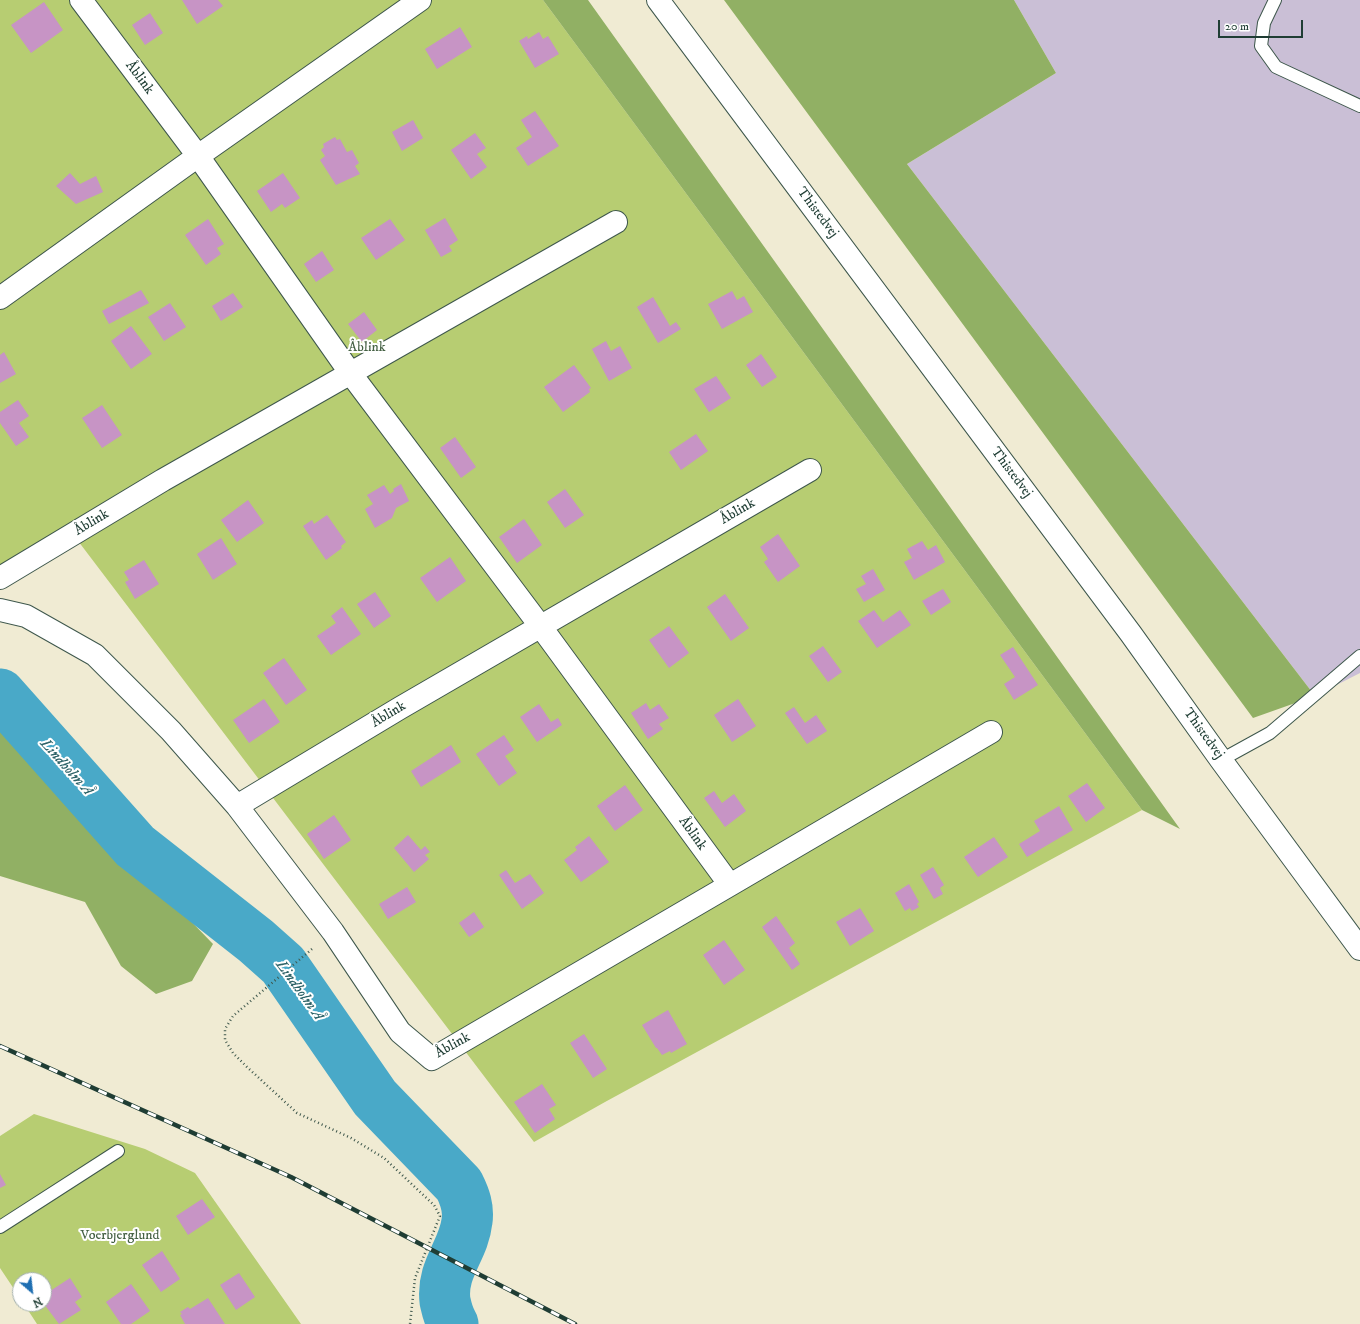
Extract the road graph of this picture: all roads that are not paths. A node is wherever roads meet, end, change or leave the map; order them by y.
1 (81, 0) edge
2 (420, 0) edge
3 (658, 0) edge
4 (1275, 0) edge
5 (1360, 106) edge
6 (198, 156) junction
7 (616, 222) dead end
8 (0, 298) edge
9 (352, 374) junction
10 (810, 470) dead end
11 (0, 578) edge
12 (0, 610) edge
13 (541, 627) junction
14 (1360, 656) edge
15 (991, 732) dead end
16 (1221, 760) junction
17 (237, 806) junction
18 (730, 885) junction
19 (1360, 949) edge
20 (118, 1152) dead end
21 (0, 1227) edge

1 - 6 street, Åblink
2 - 6 street
3 - 16 street, Thistedvej
4 - 5 lane
6 - 8 street
6 - 9 street, Åblink
7 - 9 street, Åblink
9 - 11 street, Åblink
9 - 13 street, Åblink
10 - 13 street, Åblink
12 - 17 street, Åblink
13 - 17 street, Åblink
13 - 18 street, Åblink
14 - 16 lane
15 - 18 street, Åblink
16 - 19 street, Thistedvej
17 - 18 street, Åblink
20 - 21 lane

